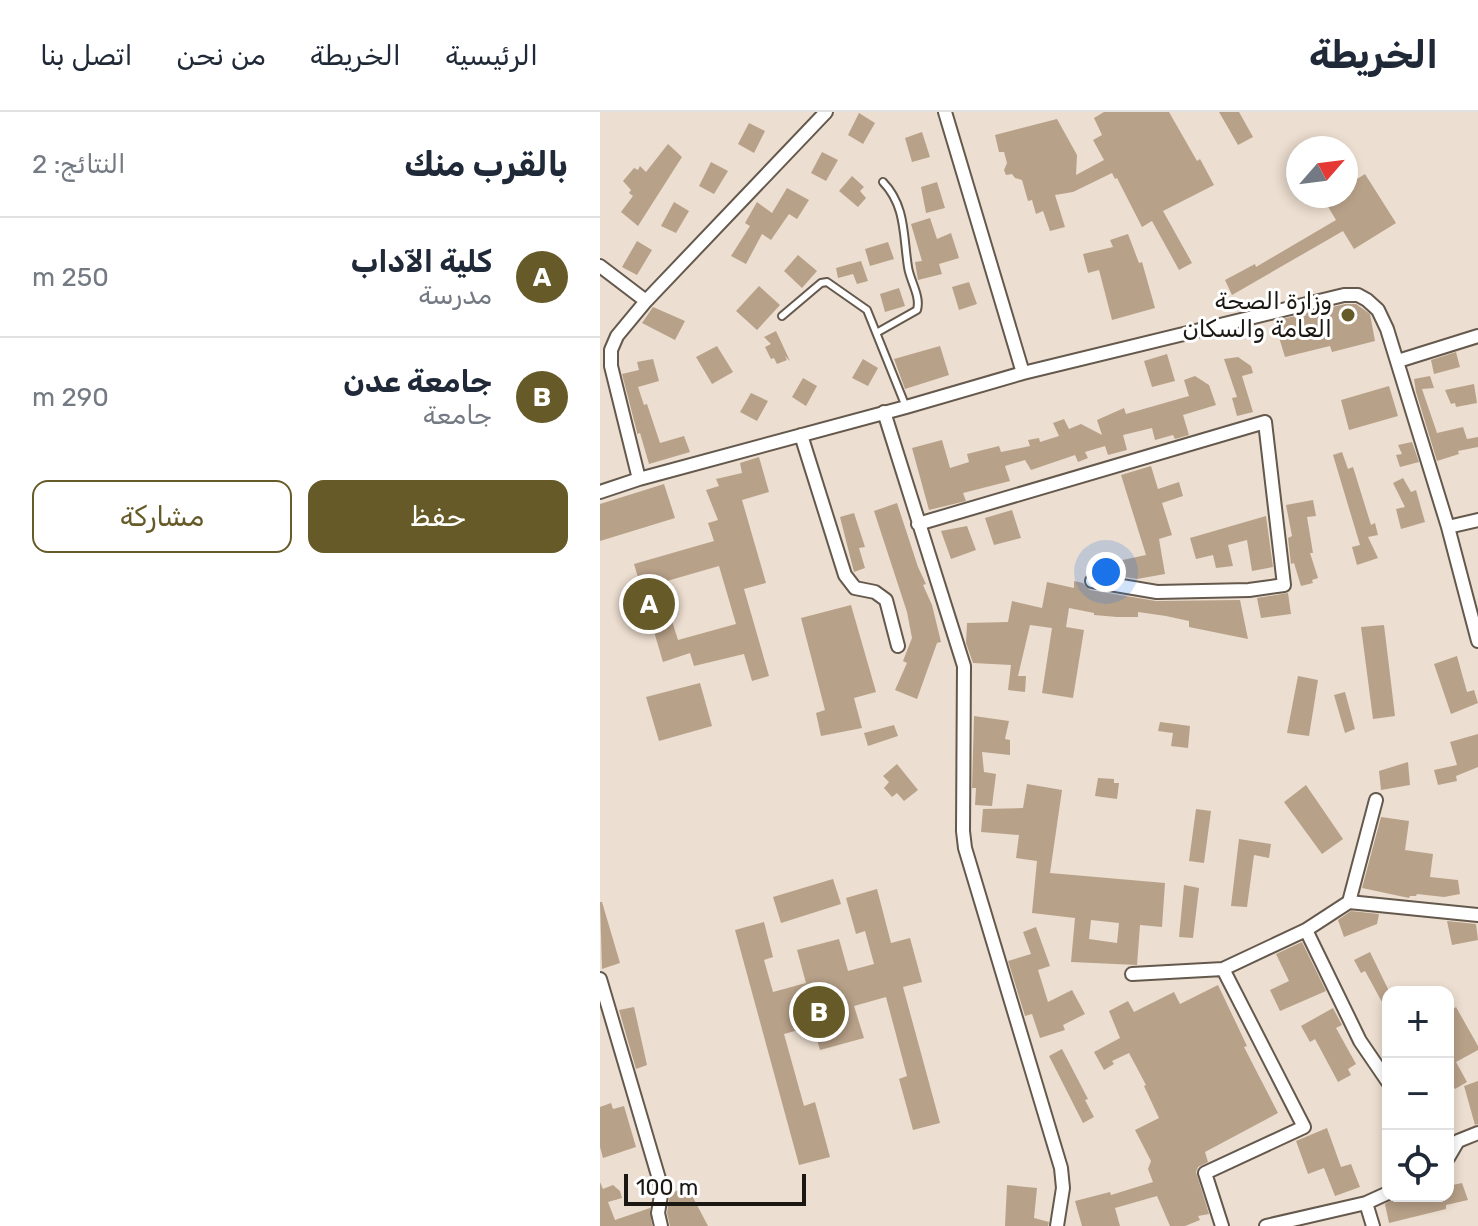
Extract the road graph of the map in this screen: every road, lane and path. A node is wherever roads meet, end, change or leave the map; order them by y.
1 (826, 112) edge
2 (945, 112) edge
3 (883, 182) dead end
4 (600, 266) edge
5 (646, 301) junction
6 (782, 316) dead end
7 (878, 332) junction
8 (1478, 336) edge
9 (1398, 361) junction
10 (1023, 373) junction
11 (906, 407) junction
12 (884, 412) junction
13 (801, 435) junction
14 (639, 479) junction
15 (600, 492) edge
16 (1478, 520) edge
17 (918, 524) junction
18 (1448, 527) junction
19 (1092, 581) dead end
20 (1476, 624) edge
21 (1478, 641) edge
22 (898, 646) dead end
23 (1376, 800) dead end
24 (1349, 902) junction
25 (1478, 915) edge
26 (1306, 930) junction
27 (1223, 969) junction
28 (1132, 974) dead end
29 (600, 979) edge
30 (1382, 1073) edge
31 (1478, 1133) edge
32 (1454, 1146) edge
33 (1382, 1196) edge
34 (1366, 1203) junction
35 (1322, 1220) edge
36 (661, 1226) edge
37 (1057, 1226) edge
38 (1222, 1226) edge
39 (1266, 1226) edge
40 (1373, 1226) edge

1 - 5 street
2 - 10 street
3 - 7 lane
4 - 5 street
5 - 14 street
6 - 7 lane
7 - 11 lane
8 - 9 street
9 - 10 street
9 - 18 street
10 - 11 street
11 - 12 street
12 - 13 street
12 - 17 street
13 - 14 street
13 - 22 street
14 - 15 street
16 - 18 street
17 - 19 street
17 - 37 street
18 - 20 street
20 - 21 street
23 - 24 street
24 - 25 street
24 - 26 street
26 - 27 street
26 - 30 street
27 - 28 street
27 - 38 street
29 - 36 street
31 - 32 street
33 - 34 street
34 - 35 street
34 - 40 street
35 - 39 street

